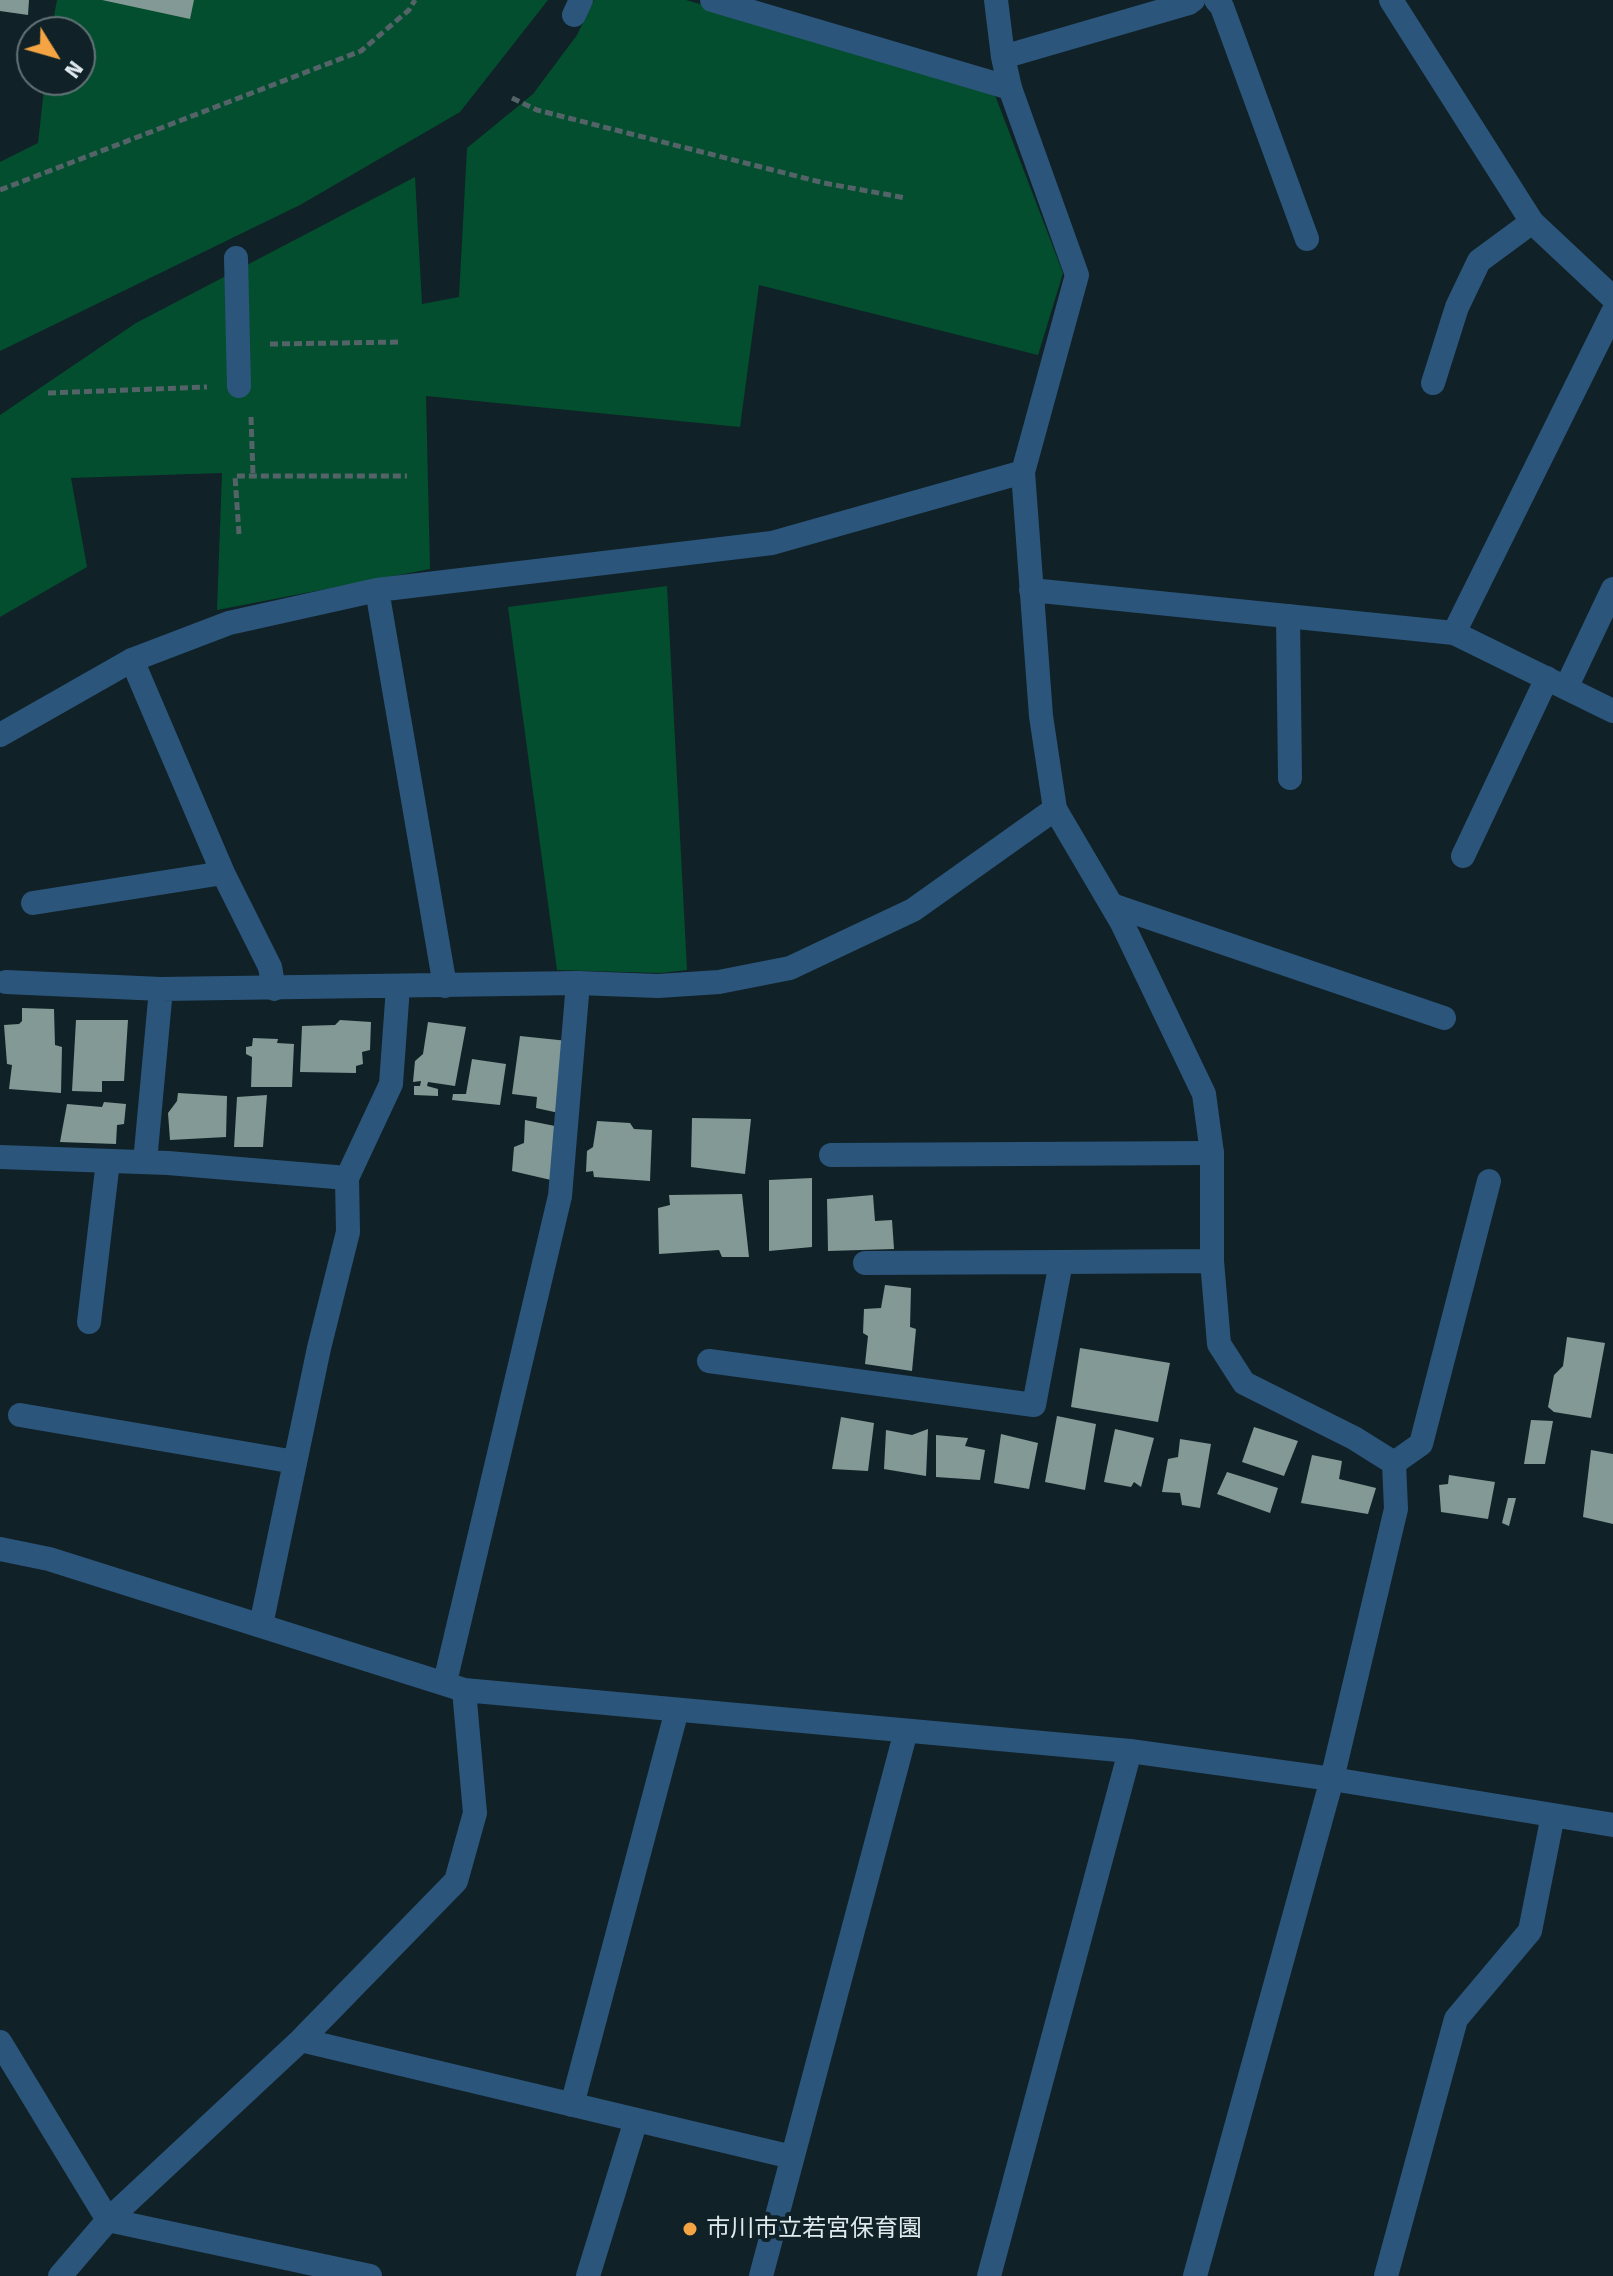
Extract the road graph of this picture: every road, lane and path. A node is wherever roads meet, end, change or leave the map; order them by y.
1 (415, 0) edge
2 (712, 0) edge
3 (996, 0) edge
4 (1193, 0) edge
5 (1216, 0) edge
6 (1391, 0) edge
7 (1003, 57) junction
8 (1010, 88) junction
9 (512, 98) dead end
10 (0, 190) edge
11 (906, 198) dead end
12 (1532, 222) junction
13 (1307, 239) dead end
14 (236, 258) dead end
15 (1613, 298) edge
16 (1613, 312) edge
17 (401, 342) dead end
18 (238, 345) junction
19 (1433, 383) dead end
20 (239, 386) junction
21 (48, 393) dead end
22 (1023, 472) junction
23 (253, 476) junction
24 (407, 476) dead end
25 (239, 534) dead end
26 (1613, 589) edge
27 (377, 590) junction
28 (1031, 590) junction
29 (1288, 616) junction
30 (1454, 633) junction
31 (132, 660) junction
32 (1556, 683) junction
33 (1613, 711) edge
34 (0, 735) edge
35 (1290, 778) dead end
36 (1055, 809) junction
37 (1463, 856) dead end
38 (223, 873) junction
39 (33, 903) dead end
40 (1112, 905) junction
41 (6, 982) dead end
42 (578, 983) junction
43 (445, 986) junction
44 (398, 987) junction
45 (161, 989) junction
46 (274, 989) junction
47 (1444, 1018) dead end
48 (1212, 1153) junction
49 (831, 1155) dead end
50 (0, 1157) edge
51 (108, 1161) junction
52 (145, 1162) junction
53 (347, 1178) junction
54 (1489, 1181) dead end
55 (1212, 1261) junction
56 (1061, 1262) junction
57 (865, 1263) dead end
58 (89, 1322) dead end
59 (709, 1361) dead end
60 (20, 1415) dead end
61 (295, 1462) junction
62 (1394, 1463) junction
63 (0, 1549) edge
64 (261, 1625) junction
65 (454, 1686) junction
66 (677, 1710) junction
67 (906, 1731) junction
68 (1130, 1751) junction
69 (1332, 1779) junction
70 (1553, 1815) junction
71 (1613, 1825) edge
72 (301, 2040) junction
73 (0, 2042) edge
74 (572, 2105) junction
75 (636, 2120) junction
76 (792, 2157) junction
77 (108, 2220) junction
78 (60, 2276) edge
79 (370, 2276) edge
80 (588, 2276) edge
81 (761, 2276) edge
82 (989, 2276) edge
83 (1195, 2276) edge
84 (1386, 2276) edge

1 - 10 path
2 - 8 street
3 - 7 street
4 - 7 street
5 - 13 street
6 - 12 street
7 - 8 street
8 - 22 street
9 - 11 path
12 - 15 street
12 - 19 street
14 - 18 street
16 - 30 street
17 - 18 path
18 - 20 street
20 - 21 path
20 - 23 path
22 - 27 street
22 - 28 street
23 - 24 path
23 - 25 path
26 - 32 street
27 - 31 street
27 - 43 street
28 - 29 street
28 - 36 street
29 - 30 street
29 - 35 street
30 - 32 street
31 - 34 street
31 - 38 street
32 - 33 street
32 - 37 street
36 - 40 street
36 - 42 street
38 - 39 street
38 - 46 street
40 - 47 street
40 - 48 street
41 - 45 street
42 - 43 street
42 - 65 street
43 - 44 street
44 - 46 street
44 - 53 street
45 - 46 street
45 - 52 street
48 - 49 street
48 - 55 street
50 - 51 street
51 - 52 street
51 - 58 street
52 - 53 street
53 - 61 street
54 - 62 street
55 - 56 street
55 - 62 street
56 - 57 street
56 - 59 street
60 - 61 street
61 - 64 street
62 - 69 street
63 - 64 street
64 - 65 street
65 - 66 street
65 - 72 street
66 - 67 street
66 - 74 street
67 - 68 street
67 - 76 street
68 - 69 street
68 - 82 street
69 - 70 street
69 - 83 street
70 - 71 street
70 - 84 street
72 - 74 street
72 - 77 street
73 - 77 street
74 - 75 street
75 - 76 street
75 - 80 street
76 - 81 street
77 - 78 street
77 - 79 street

